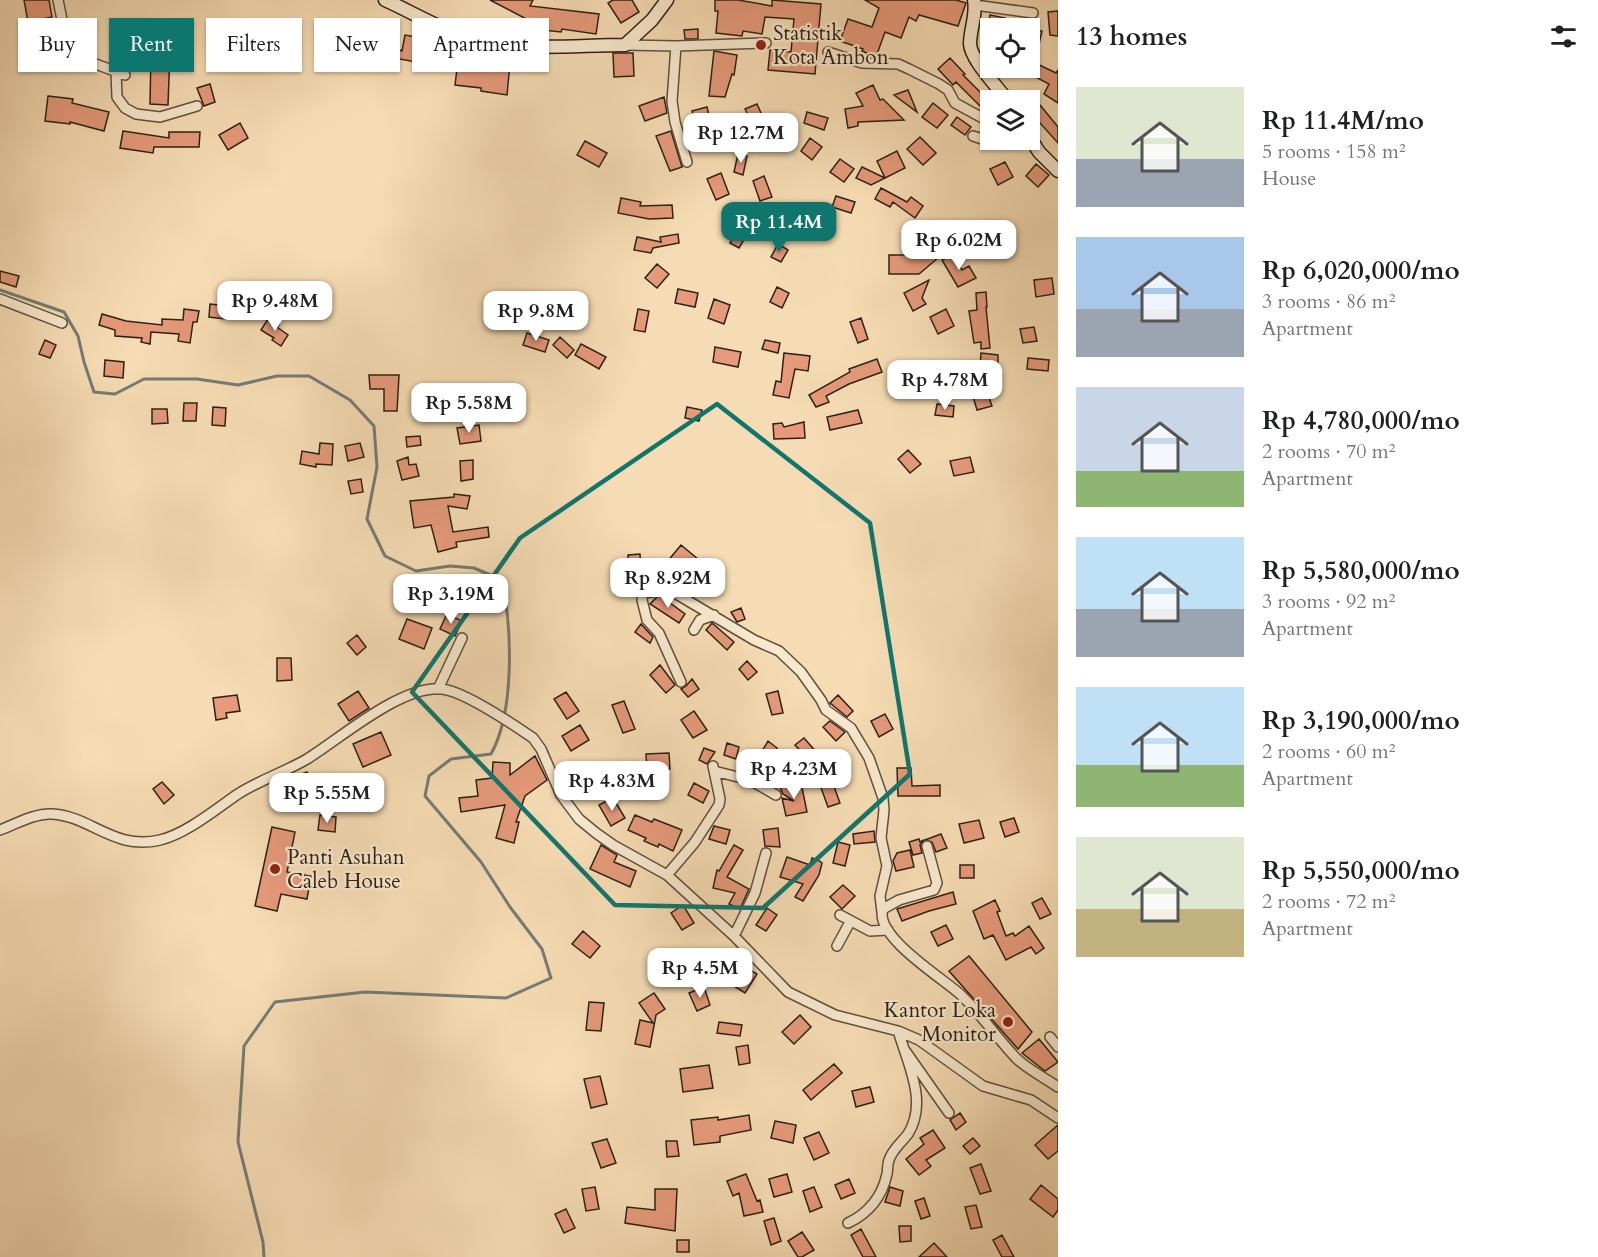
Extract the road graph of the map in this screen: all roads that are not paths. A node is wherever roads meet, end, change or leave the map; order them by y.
1 (58, 0) edge
2 (385, 0) edge
3 (667, 0) edge
4 (974, 2) edge
5 (1034, 13) dead end
6 (766, 43) dead end
7 (625, 45) junction
8 (676, 46) junction
9 (828, 52) dead end
10 (1000, 90) edge
11 (197, 106) dead end
12 (980, 117) edge
13 (973, 136) dead end
14 (980, 138) edge
15 (1038, 150) edge
16 (687, 162) dead end
17 (1058, 171) edge
18 (0, 299) edge
19 (62, 322) dead end
20 (714, 615) junction
21 (694, 630) dead end
22 (462, 638) dead end
23 (681, 682) dead end
24 (438, 689) junction
25 (776, 795) dead end
26 (0, 830) edge
27 (927, 846) dead end
28 (766, 853) dead end
29 (667, 876) junction
30 (882, 912) junction
31 (840, 915) dead end
32 (850, 922) junction
33 (888, 930) junction
34 (734, 936) junction
35 (837, 946) dead end
36 (898, 1031) junction
37 (1050, 1037) dead end
38 (1058, 1047) edge
39 (904, 1049) junction
40 (1058, 1087) edge
41 (949, 1113) dead end
42 (1058, 1118) edge
43 (848, 1223) dead end

1 - 11 street
2 - 7 street
3 - 7 street
4 - 5 street
4 - 10 street
6 - 8 street
7 - 8 street
8 - 16 street
9 - 12 street
13 - 14 street
15 - 17 street
18 - 19 street
20 - 21 street
20 - 23 street
20 - 30 street
22 - 24 street
24 - 26 street
24 - 29 street
25 - 29 street
27 - 30 street
28 - 34 street
29 - 34 street
30 - 33 street
31 - 32 street
32 - 33 street
32 - 35 street
33 - 40 street
34 - 36 street
36 - 39 street
36 - 42 street
37 - 38 street
39 - 41 street
39 - 43 street

